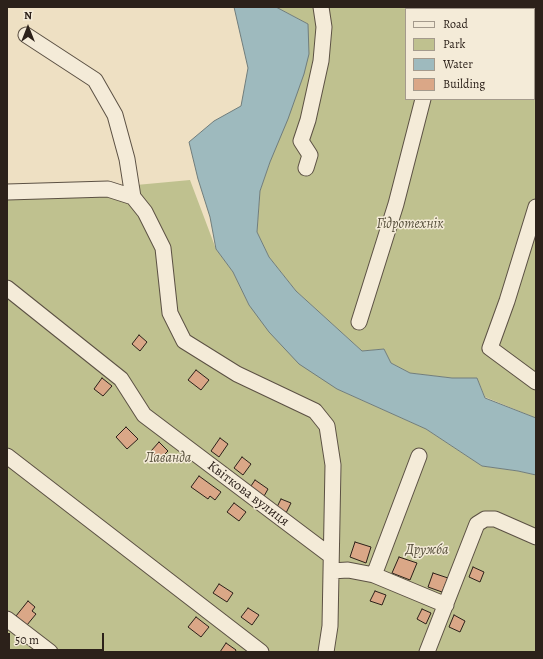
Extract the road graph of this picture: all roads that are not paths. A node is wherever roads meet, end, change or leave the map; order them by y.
1 (321, 7) edge
2 (26, 35) dead end
3 (423, 100) edge
4 (306, 168) dead end
5 (7, 192) edge
6 (133, 197) junction
7 (536, 207) edge
8 (7, 288) edge
9 (359, 322) dead end
10 (536, 382) edge
11 (7, 456) edge
12 (419, 456) dead end
13 (536, 537) edge
14 (331, 564) junction
15 (374, 575) junction
16 (446, 605) junction
17 (7, 619) edge
18 (50, 652) edge
19 (260, 652) edge
20 (326, 652) edge
21 (427, 652) edge

1 - 4 street
2 - 6 street
3 - 9 street
5 - 6 street
6 - 14 street
7 - 10 street
8 - 14 street, Квіткова вулиця
11 - 19 street
12 - 15 street
13 - 16 street
14 - 15 street
14 - 20 street
15 - 16 street
16 - 21 street
17 - 18 street

